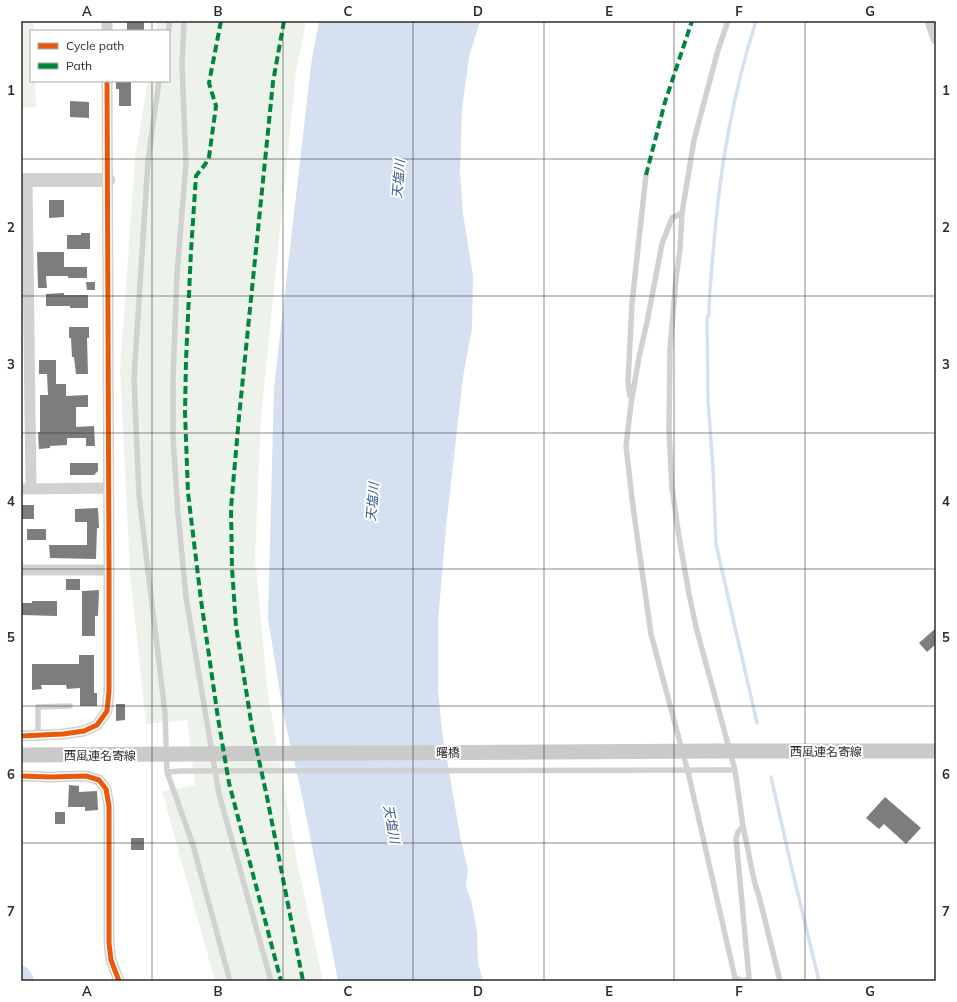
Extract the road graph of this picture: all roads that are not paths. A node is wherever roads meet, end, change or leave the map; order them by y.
1 (184, 21) edge
2 (728, 21) edge
3 (930, 21) edge
4 (936, 39) edge
5 (107, 82) edge
6 (159, 82) edge
7 (646, 175) dead end
8 (24, 180) edge
9 (108, 180) junction
10 (682, 213) junction
11 (25, 396) edge
12 (630, 404) junction
13 (109, 488) junction
14 (26, 489) edge
15 (21, 570) edge
16 (109, 570) junction
17 (70, 706) dead end
18 (38, 735) junction
19 (21, 736) edge
20 (724, 751) junction
21 (936, 751) edge
22 (173, 754) junction
23 (21, 755) edge
24 (735, 770) junction
25 (167, 772) junction
26 (21, 776) edge
27 (743, 826) junction
28 (735, 980) edge
29 (118, 981) edge
30 (230, 981) edge
31 (271, 981) edge
32 (743, 981) edge
33 (780, 981) edge

1 - 31 lane
2 - 10 lane
3 - 4 street
5 - 9 street
6 - 22 lane
7 - 12 lane
8 - 9 street
8 - 11 street
9 - 13 street
10 - 12 lane
10 - 20 lane
11 - 14 street
12 - 28 lane
13 - 14 street
13 - 16 street
15 - 16 street
16 - 18 street
17 - 18 lane
18 - 19 street
20 - 21 main road, 西風連名寄線
20 - 22 main road, 曙橋, bridge
20 - 24 lane
22 - 23 main road, 西風連名寄線
22 - 25 lane
24 - 25 lane, bridge
24 - 27 lane
25 - 30 lane
26 - 29 street
27 - 32 lane
27 - 33 lane
28 - 32 lane

